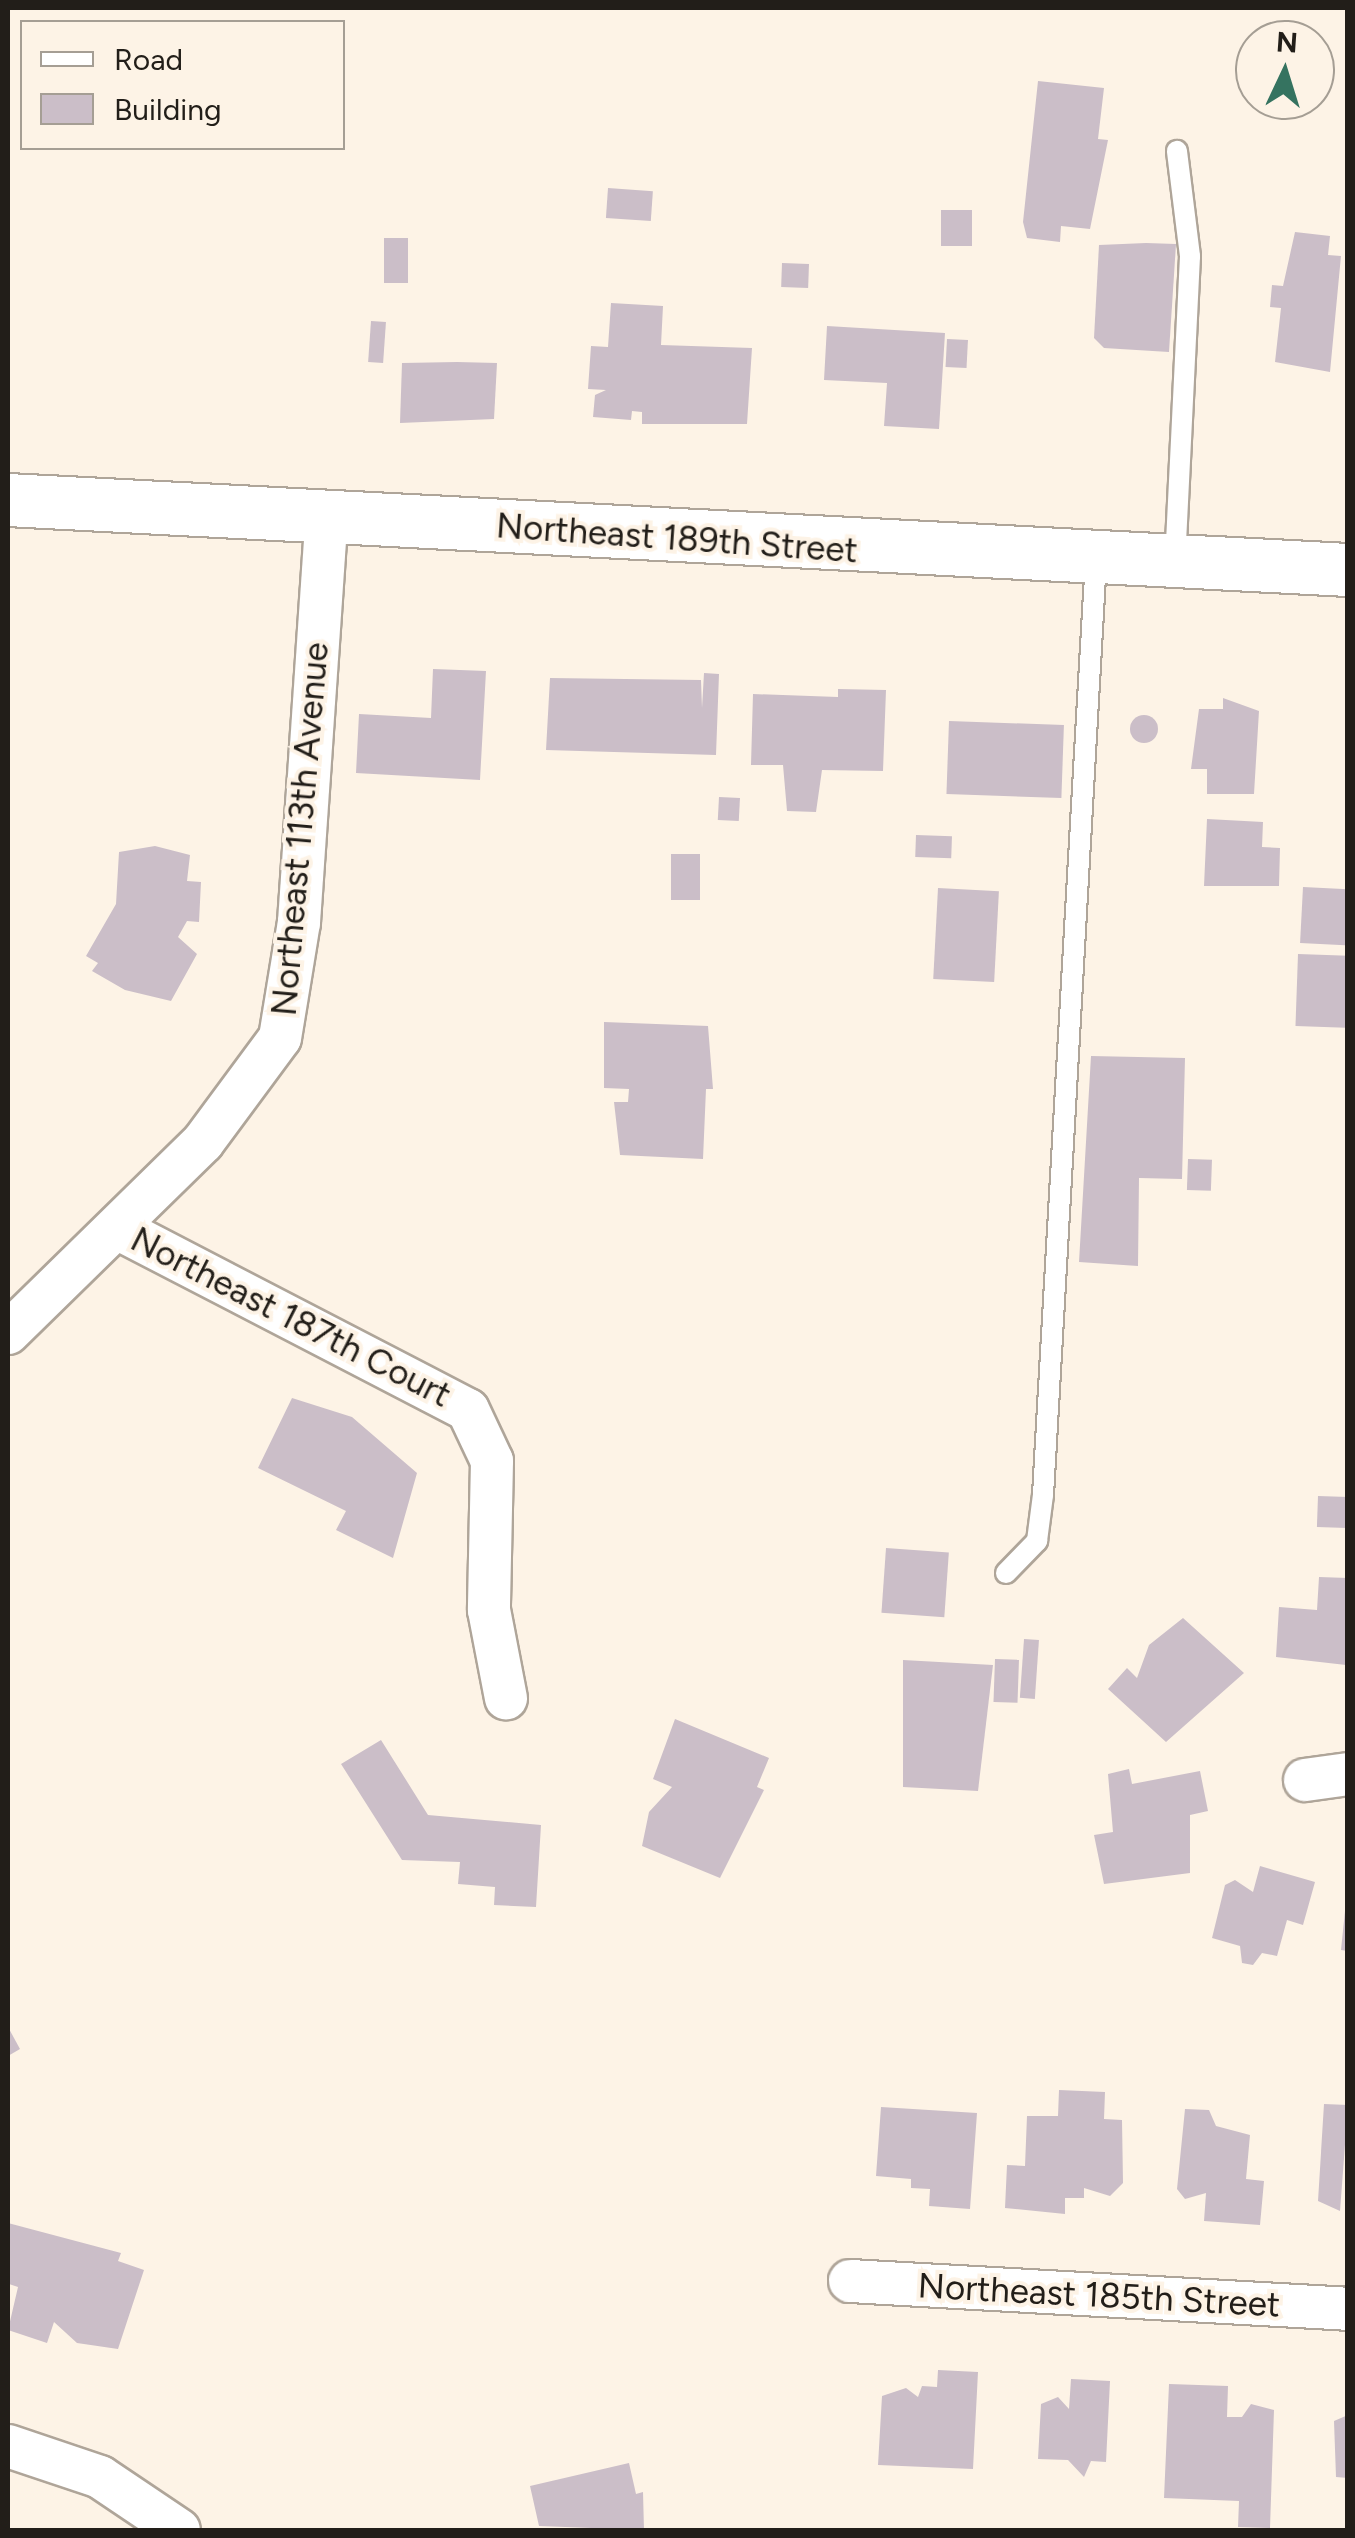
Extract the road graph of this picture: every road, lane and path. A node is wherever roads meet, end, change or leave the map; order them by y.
1 (1177, 151) dead end
2 (8, 500) edge
3 (328, 516) junction
4 (1096, 560) junction
5 (1175, 564) junction
6 (1348, 570) edge
7 (116, 1228) junction
8 (8, 1333) edge
9 (1006, 1573) dead end
10 (506, 1698) dead end
11 (1348, 1774) edge
12 (1305, 1780) dead end
13 (850, 2280) dead end
14 (1348, 2308) edge
15 (8, 2446) edge
16 (179, 2530) edge

1 - 5 lane
2 - 3 street, Northeast 189th Street
3 - 4 street, Northeast 189th Street
3 - 7 street, Northeast 113th Avenue
4 - 5 street, Northeast 189th Street
4 - 9 lane
5 - 6 street, Northeast 189th Street
7 - 8 street, Northeast 113th Avenue
7 - 10 street, Northeast 187th Court
11 - 12 street
13 - 14 street, Northeast 185th Street
15 - 16 street

